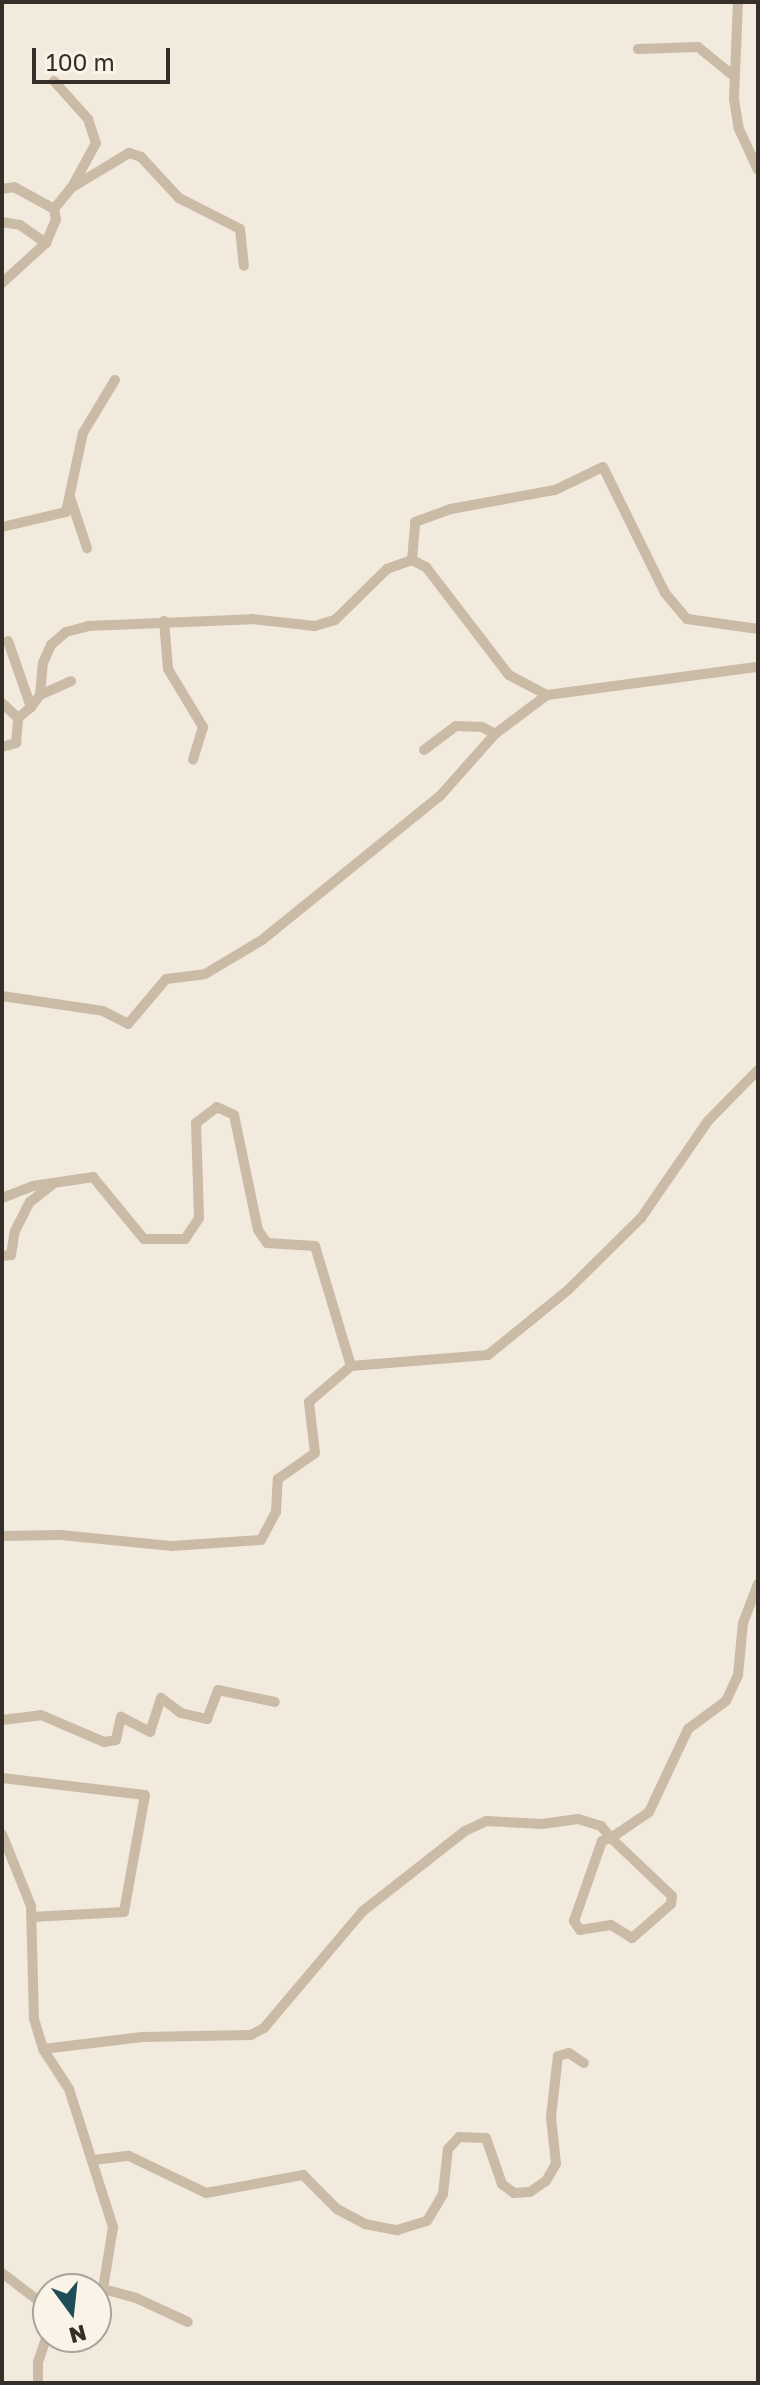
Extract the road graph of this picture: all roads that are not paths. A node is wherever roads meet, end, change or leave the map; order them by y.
1 (738, 2) edge
2 (638, 49) dead end
3 (731, 74) junction
4 (54, 81) dead end
5 (758, 170) edge
6 (71, 188) junction
7 (2, 189) edge
8 (54, 209) junction
9 (2, 222) edge
10 (46, 243) junction
11 (244, 266) dead end
12 (2, 283) edge
13 (115, 380) dead end
14 (70, 497) junction
15 (2, 527) edge
16 (87, 548) dead end
17 (412, 560) junction
18 (164, 621) junction
19 (758, 629) edge
20 (8, 641) dead end
21 (758, 667) edge
22 (71, 681) dead end
23 (40, 695) junction
24 (547, 695) junction
25 (2, 703) edge
26 (31, 707) junction
27 (18, 718) junction
28 (495, 734) junction
29 (2, 747) edge
30 (424, 750) dead end
31 (193, 759) dead end
32 (2, 996) edge
33 (758, 1070) edge
34 (55, 1182) junction
35 (2, 1198) edge
36 (2, 1256) edge
37 (351, 1366) junction
38 (2, 1536) edge
39 (758, 1584) edge
40 (275, 1702) dead end
41 (2, 1720) edge
42 (2, 1778) edge
43 (2, 1834) edge
44 (611, 1838) junction
45 (32, 1917) junction
46 (43, 2049) junction
47 (584, 2063) dead end
48 (94, 2160) junction
49 (2, 2273) edge
50 (103, 2273) edge
51 (112, 2293) edge
52 (32, 2296) edge
53 (188, 2322) dead end
54 (41, 2353) edge
55 (38, 2383) edge

1 - 3 street
2 - 3 street
3 - 5 street
4 - 6 street
6 - 8 street
6 - 11 street
7 - 8 street
8 - 10 street
9 - 10 street
10 - 12 street
13 - 14 street
14 - 15 street
14 - 16 street
17 - 18 street
17 - 19 street
17 - 24 street
18 - 23 street
18 - 31 street
20 - 26 street
21 - 24 street
22 - 23 street
23 - 26 street
24 - 28 street
25 - 27 street
26 - 27 street
27 - 29 street
28 - 30 street
28 - 32 street
33 - 37 street
34 - 35 street
34 - 36 street
34 - 37 street
37 - 38 street
39 - 44 street
40 - 41 street
42 - 45 street
43 - 45 street
44 - 44 street
44 - 46 street
45 - 46 street
46 - 48 street
47 - 48 street
48 - 50 street
49 - 52 street
51 - 53 street
54 - 55 street

